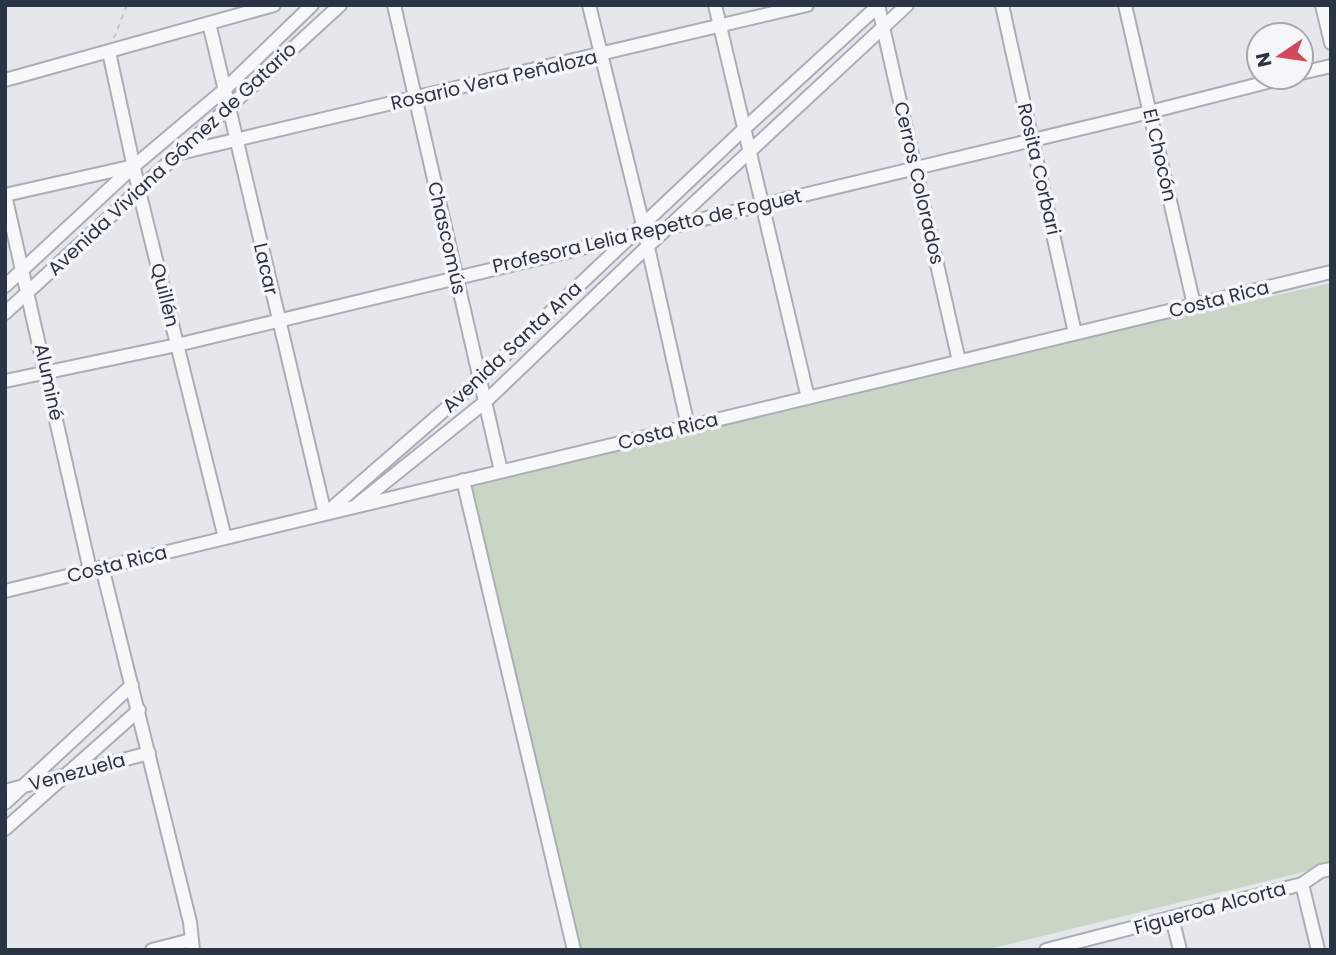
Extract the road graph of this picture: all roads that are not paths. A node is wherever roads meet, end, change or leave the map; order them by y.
1 (274, 5) edge
2 (312, 5) edge
3 (340, 5) edge
4 (394, 5) edge
5 (589, 5) edge
6 (715, 5) edge
7 (807, 5) edge
8 (907, 5) edge
9 (1002, 5) edge
10 (1125, 5) edge
11 (1322, 5) edge
12 (878, 6) edge
13 (209, 23) junction
14 (720, 26) junction
15 (883, 27) junction
16 (1331, 43) edge
17 (108, 52) junction
18 (601, 55) junction
19 (5, 80) edge
20 (1245, 88) edge
21 (224, 90) junction
22 (415, 99) junction
23 (228, 109) junction
24 (1150, 112) junction
25 (745, 128) junction
26 (1032, 140) junction
27 (235, 141) junction
28 (750, 151) junction
29 (180, 153) junction
30 (134, 166) junction
31 (915, 168) junction
32 (139, 191) junction
33 (5, 195) edge
34 (763, 204) junction
35 (669, 226) junction
36 (640, 230) junction
37 (648, 246) junction
38 (23, 269) junction
39 (1331, 272) edge
40 (456, 277) junction
41 (5, 286) edge
42 (29, 291) junction
43 (1194, 305) junction
44 (5, 313) edge
45 (278, 319) junction
46 (1076, 333) junction
47 (177, 345) junction
48 (960, 361) junction
49 (47, 372) junction
50 (480, 379) junction
51 (5, 381) edge
52 (808, 398) junction
53 (485, 402) junction
54 (688, 426) junction
55 (501, 471) junction
56 (463, 480) junction
57 (355, 506) junction
58 (325, 514) junction
59 (225, 538) junction
60 (96, 569) junction
61 (5, 591) edge
62 (132, 685) junction
63 (139, 710) junction
64 (149, 753) junction
65 (65, 774) junction
66 (24, 786) junction
67 (5, 791) edge
68 (5, 803) edge
69 (5, 829) edge
70 (1331, 869) edge
71 (1302, 884) junction
72 (1172, 918) junction
73 (192, 945) edge
74 (1079, 946) edge
75 (152, 950) edge
76 (574, 950) edge
77 (1046, 950) edge
78 (1180, 950) edge
79 (1318, 950) edge

1 - 13 street
2 - 21 street, Avenida Viviana Gómez de Gatario
3 - 23 street, Avenida Viviana Gómez de Gatario
4 - 22 street, Chascomús
5 - 18 street
6 - 14 street
7 - 14 street, Rosario Vera Peñaloza
8 - 15 street, Avenida Santa Ana
9 - 26 street, Rosita Corbari
10 - 24 street, El Chocón
11 - 16 street
12 - 15 street, Cerros Colorados
12 - 25 street, Avenida Santa Ana
13 - 17 street
13 - 21 street, Lacar
14 - 18 street, Rosario Vera Peñaloza
14 - 25 street
15 - 28 street, Avenida Santa Ana
15 - 31 street, Cerros Colorados
17 - 19 street
17 - 30 street, Quillén
18 - 22 street, Rosario Vera Peñaloza
18 - 36 street
20 - 24 street, Profesora Lelia Repetto de Foguet
21 - 23 street, Lacar
21 - 30 street, Avenida Viviana Gómez de Gatario
22 - 27 street, Rosario Vera Peñaloza
22 - 40 street, Chascomús
23 - 27 street, Lacar
23 - 29 street, Avenida Viviana Gómez de Gatario
24 - 26 street, Profesora Lelia Repetto de Foguet
24 - 43 street, El Chocón
25 - 28 street
25 - 36 street, Avenida Santa Ana
26 - 31 street, Profesora Lelia Repetto de Foguet
26 - 46 street, Rosita Corbari
27 - 29 street, Rosario Vera Peñaloza
27 - 45 street, Lacar
28 - 34 street
28 - 35 street, Avenida Santa Ana
29 - 32 street, Avenida Viviana Gómez de Gatario
30 - 32 street, Quillén
30 - 33 street
30 - 38 street, Avenida Viviana Gómez de Gatario
31 - 34 street, Profesora Lelia Repetto de Foguet
31 - 48 street, Cerros Colorados
32 - 42 street, Avenida Viviana Gómez de Gatario
32 - 47 street, Quillén
33 - 38 street, Aluminé
34 - 35 street, Profesora Lelia Repetto de Foguet
34 - 52 street
35 - 36 street, Profesora Lelia Repetto de Foguet
35 - 37 street, Avenida Santa Ana
36 - 37 street
36 - 40 street, Profesora Lelia Repetto de Foguet
36 - 50 street, Avenida Santa Ana
37 - 53 street, Avenida Santa Ana
37 - 54 street
38 - 41 street, Avenida Viviana Gómez de Gatario
38 - 42 street, Aluminé
39 - 43 street, Costa Rica
40 - 45 street, Profesora Lelia Repetto de Foguet
40 - 50 street, Chascomús
42 - 44 street, Avenida Viviana Gómez de Gatario
42 - 49 street, Aluminé
43 - 46 street, Costa Rica
45 - 47 street, Profesora Lelia Repetto de Foguet
45 - 58 street, Lacar
46 - 48 street, Costa Rica
47 - 49 street, Profesora Lelia Repetto de Foguet
47 - 59 street, Quillén
48 - 52 street, Costa Rica
49 - 51 street, Profesora Lelia Repetto de Foguet
49 - 60 street, Aluminé
50 - 53 street, Chascomús
50 - 58 street, Avenida Santa Ana
52 - 54 street, Costa Rica
53 - 55 street, Chascomús
53 - 57 street, Avenida Santa Ana
54 - 55 street, Costa Rica
55 - 56 street, Costa Rica
56 - 57 street, Costa Rica
56 - 76 street
57 - 58 street, Costa Rica
58 - 59 street, Costa Rica
59 - 60 street, Costa Rica
60 - 61 street, Costa Rica
60 - 62 street, Aluminé
62 - 63 street, Aluminé
62 - 66 street
63 - 64 street, Aluminé
63 - 65 street
64 - 65 street, Venezuela
64 - 73 street, Aluminé
65 - 66 street, Venezuela
65 - 69 street
66 - 67 street, Venezuela
66 - 68 street
70 - 71 street, Figueroa Alcorta
71 - 72 street, Figueroa Alcorta
71 - 79 street
72 - 74 street, Figueroa Alcorta
72 - 78 street
73 - 75 street
74 - 77 street, Figueroa Alcorta

